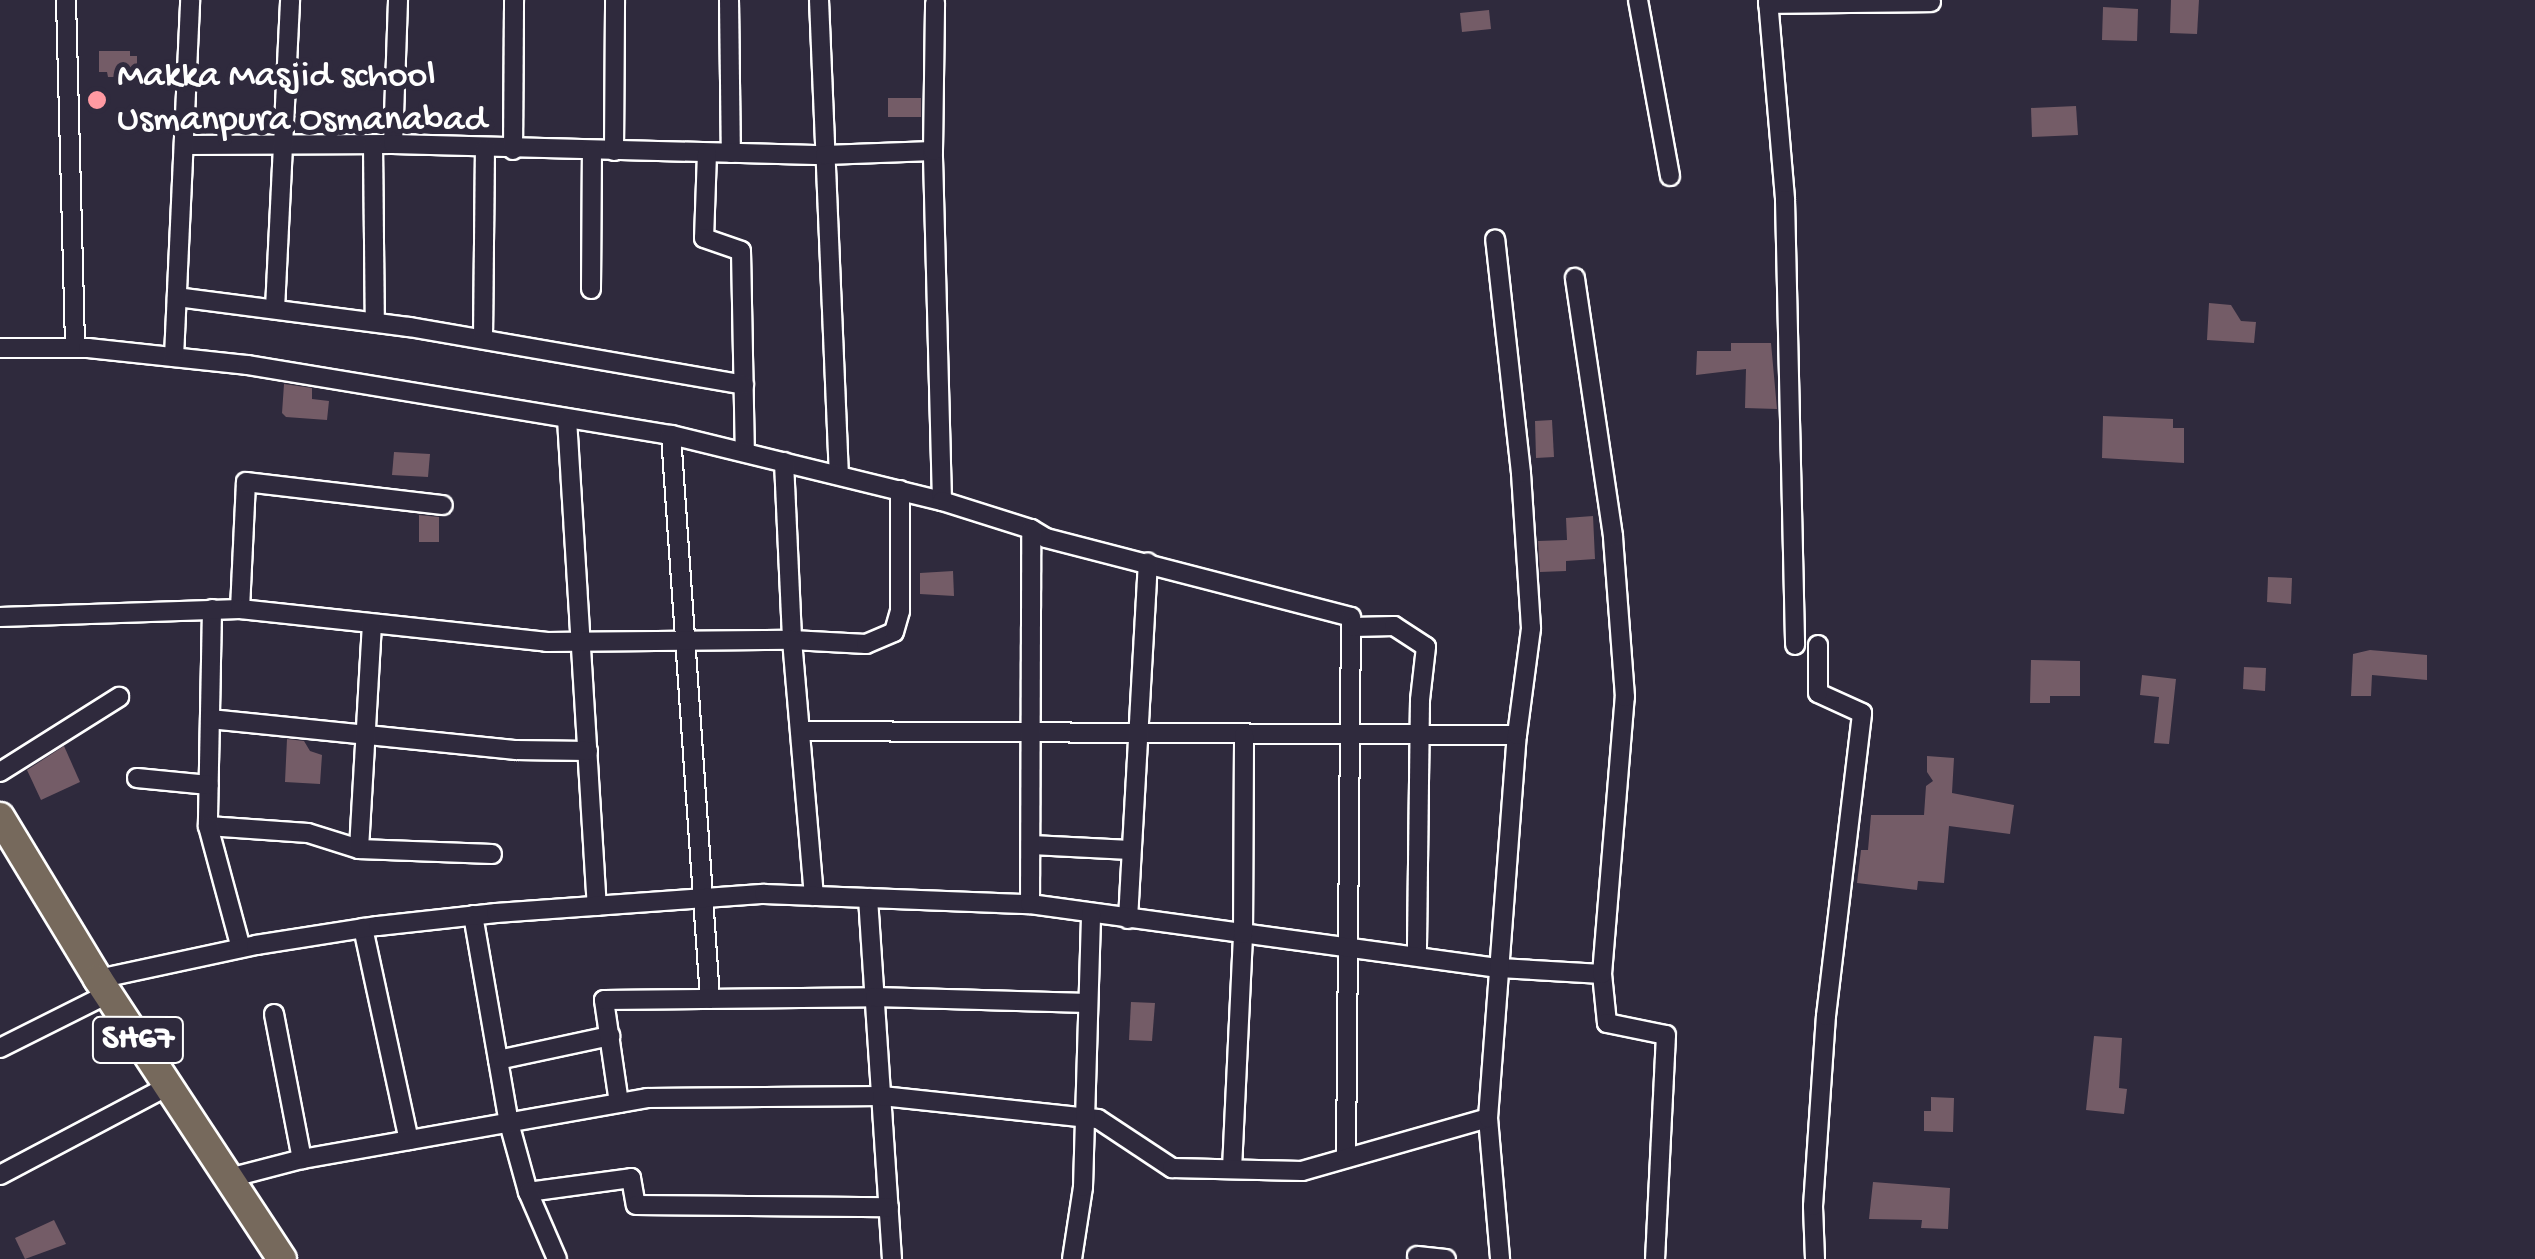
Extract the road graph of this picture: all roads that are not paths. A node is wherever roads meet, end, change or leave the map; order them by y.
1 (66, 0) edge
2 (190, 0) edge
3 (290, 0) edge
4 (398, 0) edge
5 (514, 0) edge
6 (615, 0) edge
7 (729, 0) edge
8 (819, 0) edge
9 (1638, 0) edge
10 (1768, 2) edge
11 (1932, 2) edge
12 (935, 3) dead end
13 (393, 144) junction
14 (184, 145) junction
15 (373, 145) junction
16 (283, 146) junction
17 (484, 149) junction
18 (513, 150) junction
19 (934, 150) junction
20 (592, 151) junction
21 (614, 151) junction
22 (707, 153) junction
23 (731, 153) junction
24 (825, 154) junction
25 (1670, 176) dead end
26 (1495, 239) dead end
27 (1575, 278) dead end
28 (591, 289) dead end
29 (177, 297) junction
30 (275, 310) junction
31 (374, 322) junction
32 (483, 338) junction
33 (0, 348) edge
34 (75, 348) junction
35 (174, 358) junction
36 (744, 385) junction
37 (567, 418) junction
38 (672, 434) junction
39 (745, 452) junction
40 (784, 462) junction
41 (838, 474) junction
42 (900, 490) junction
43 (942, 501) junction
44 (443, 505) dead end
45 (1031, 528) junction
46 (1148, 563) junction
47 (240, 608) junction
48 (212, 610) junction
49 (0, 617) edge
50 (372, 624) junction
51 (1352, 627) junction
52 (792, 640) junction
53 (684, 641) junction
54 (581, 642) junction
55 (1795, 645) dead end
56 (1818, 646) dead end
57 (118, 697) dead end
58 (210, 719) junction
59 (800, 732) junction
60 (366, 733) junction
61 (1034, 734) junction
62 (1138, 735) junction
63 (1244, 735) junction
64 (1352, 735) junction
65 (1420, 735) junction
66 (1516, 735) junction
67 (588, 751) junction
68 (0, 772) edge
69 (136, 778) dead end
70 (208, 785) junction
71 (0, 817) edge
72 (208, 826) junction
73 (1031, 845) junction
74 (359, 850) junction
75 (1131, 850) junction
76 (492, 854) dead end
77 (814, 896) junction
78 (868, 898) junction
79 (699, 899) junction
80 (1030, 904) junction
81 (598, 906) junction
82 (1091, 914) junction
83 (473, 915) junction
84 (1128, 919) junction
85 (363, 928) junction
86 (1243, 934) junction
87 (1345, 946) junction
88 (241, 948) junction
89 (1416, 956) junction
90 (1500, 968) junction
91 (1602, 974) junction
92 (103, 986) junction
93 (875, 997) junction
94 (710, 999) junction
95 (1088, 1003) junction
96 (274, 1014) dead end
97 (610, 1036) junction
98 (0, 1048) edge
99 (498, 1060) junction
100 (168, 1086) junction
101 (882, 1096) junction
102 (619, 1103) junction
103 (1085, 1118) junction
104 (1488, 1118) junction
105 (509, 1123) junction
106 (409, 1140) junction
107 (1346, 1158) junction
108 (302, 1159) junction
109 (1232, 1169) junction
110 (0, 1174) edge
111 (229, 1178) junction
112 (528, 1192) junction
113 (889, 1207) junction
114 (1416, 1256) dead end
115 (282, 1259) edge
116 (557, 1259) edge
117 (892, 1259) edge
118 (1072, 1259) edge
119 (1446, 1259) edge
120 (1500, 1259) edge
121 (1655, 1259) edge
122 (1816, 1259) edge

1 - 34 street
2 - 14 street
3 - 16 street
4 - 13 street
5 - 18 street
6 - 21 street
7 - 23 street
8 - 24 street
9 - 25 street
10 - 11 street
10 - 55 street
12 - 19 street
13 - 15 street
13 - 17 street
14 - 16 street
14 - 29 street
15 - 16 street
15 - 31 street
16 - 30 street
17 - 18 street
17 - 32 street
18 - 20 street
19 - 24 street
19 - 43 street
20 - 21 street
20 - 28 street
21 - 22 street
22 - 23 street
22 - 36 street
23 - 24 street
24 - 41 street
26 - 66 street
27 - 91 street
29 - 30 street
29 - 35 street
30 - 31 street
31 - 32 street
32 - 36 street
33 - 34 street
34 - 35 street
35 - 37 street
36 - 39 street
37 - 38 street
37 - 54 street
38 - 39 street
38 - 53 street
39 - 40 street
40 - 41 street
40 - 52 street
41 - 42 street
42 - 43 street
42 - 52 street
43 - 45 street
44 - 47 street
45 - 46 street
45 - 61 street
46 - 51 street
46 - 62 street
47 - 48 street
47 - 50 street
48 - 49 street
48 - 58 street
50 - 54 street
50 - 60 street
51 - 64 street
51 - 65 street
52 - 53 street
52 - 59 street
53 - 54 street
53 - 79 street
54 - 67 street
56 - 122 street
57 - 68 street
58 - 60 street
58 - 70 street
59 - 61 street
59 - 77 street
60 - 67 street
60 - 74 street
61 - 62 street
61 - 73 street
62 - 63 street
62 - 75 street
63 - 64 street
63 - 86 street
64 - 65 street
64 - 87 street
65 - 66 street
65 - 89 street
66 - 90 street
67 - 81 street
69 - 70 street
70 - 72 street
71 - 92 main road, SH67
72 - 74 street
72 - 88 street
73 - 75 street
73 - 80 street
74 - 76 street
75 - 84 street
77 - 78 street
77 - 79 street
78 - 80 street
78 - 93 street
79 - 81 street
79 - 94 street
80 - 82 street
81 - 83 street
82 - 84 street
82 - 95 street
83 - 85 street
83 - 99 street
84 - 86 street
85 - 88 street
85 - 106 street
86 - 87 street
86 - 109 street
87 - 89 street
87 - 107 street
88 - 92 street
89 - 90 street
90 - 91 street
90 - 104 street
91 - 121 street
92 - 98 street
92 - 100 main road, SH67
93 - 94 street
93 - 95 street
93 - 101 street
94 - 97 street
95 - 103 street
96 - 108 street
97 - 99 street
97 - 102 street
99 - 105 street
100 - 110 street
100 - 111 main road, SH67
101 - 102 street
101 - 103 street
101 - 113 street
102 - 105 street
103 - 109 street
103 - 118 street
104 - 107 street
104 - 120 street
105 - 106 street
105 - 112 street
106 - 108 street
107 - 109 street
108 - 111 street
111 - 115 main road, SH67
112 - 113 street
112 - 116 street
113 - 117 street
114 - 119 street

